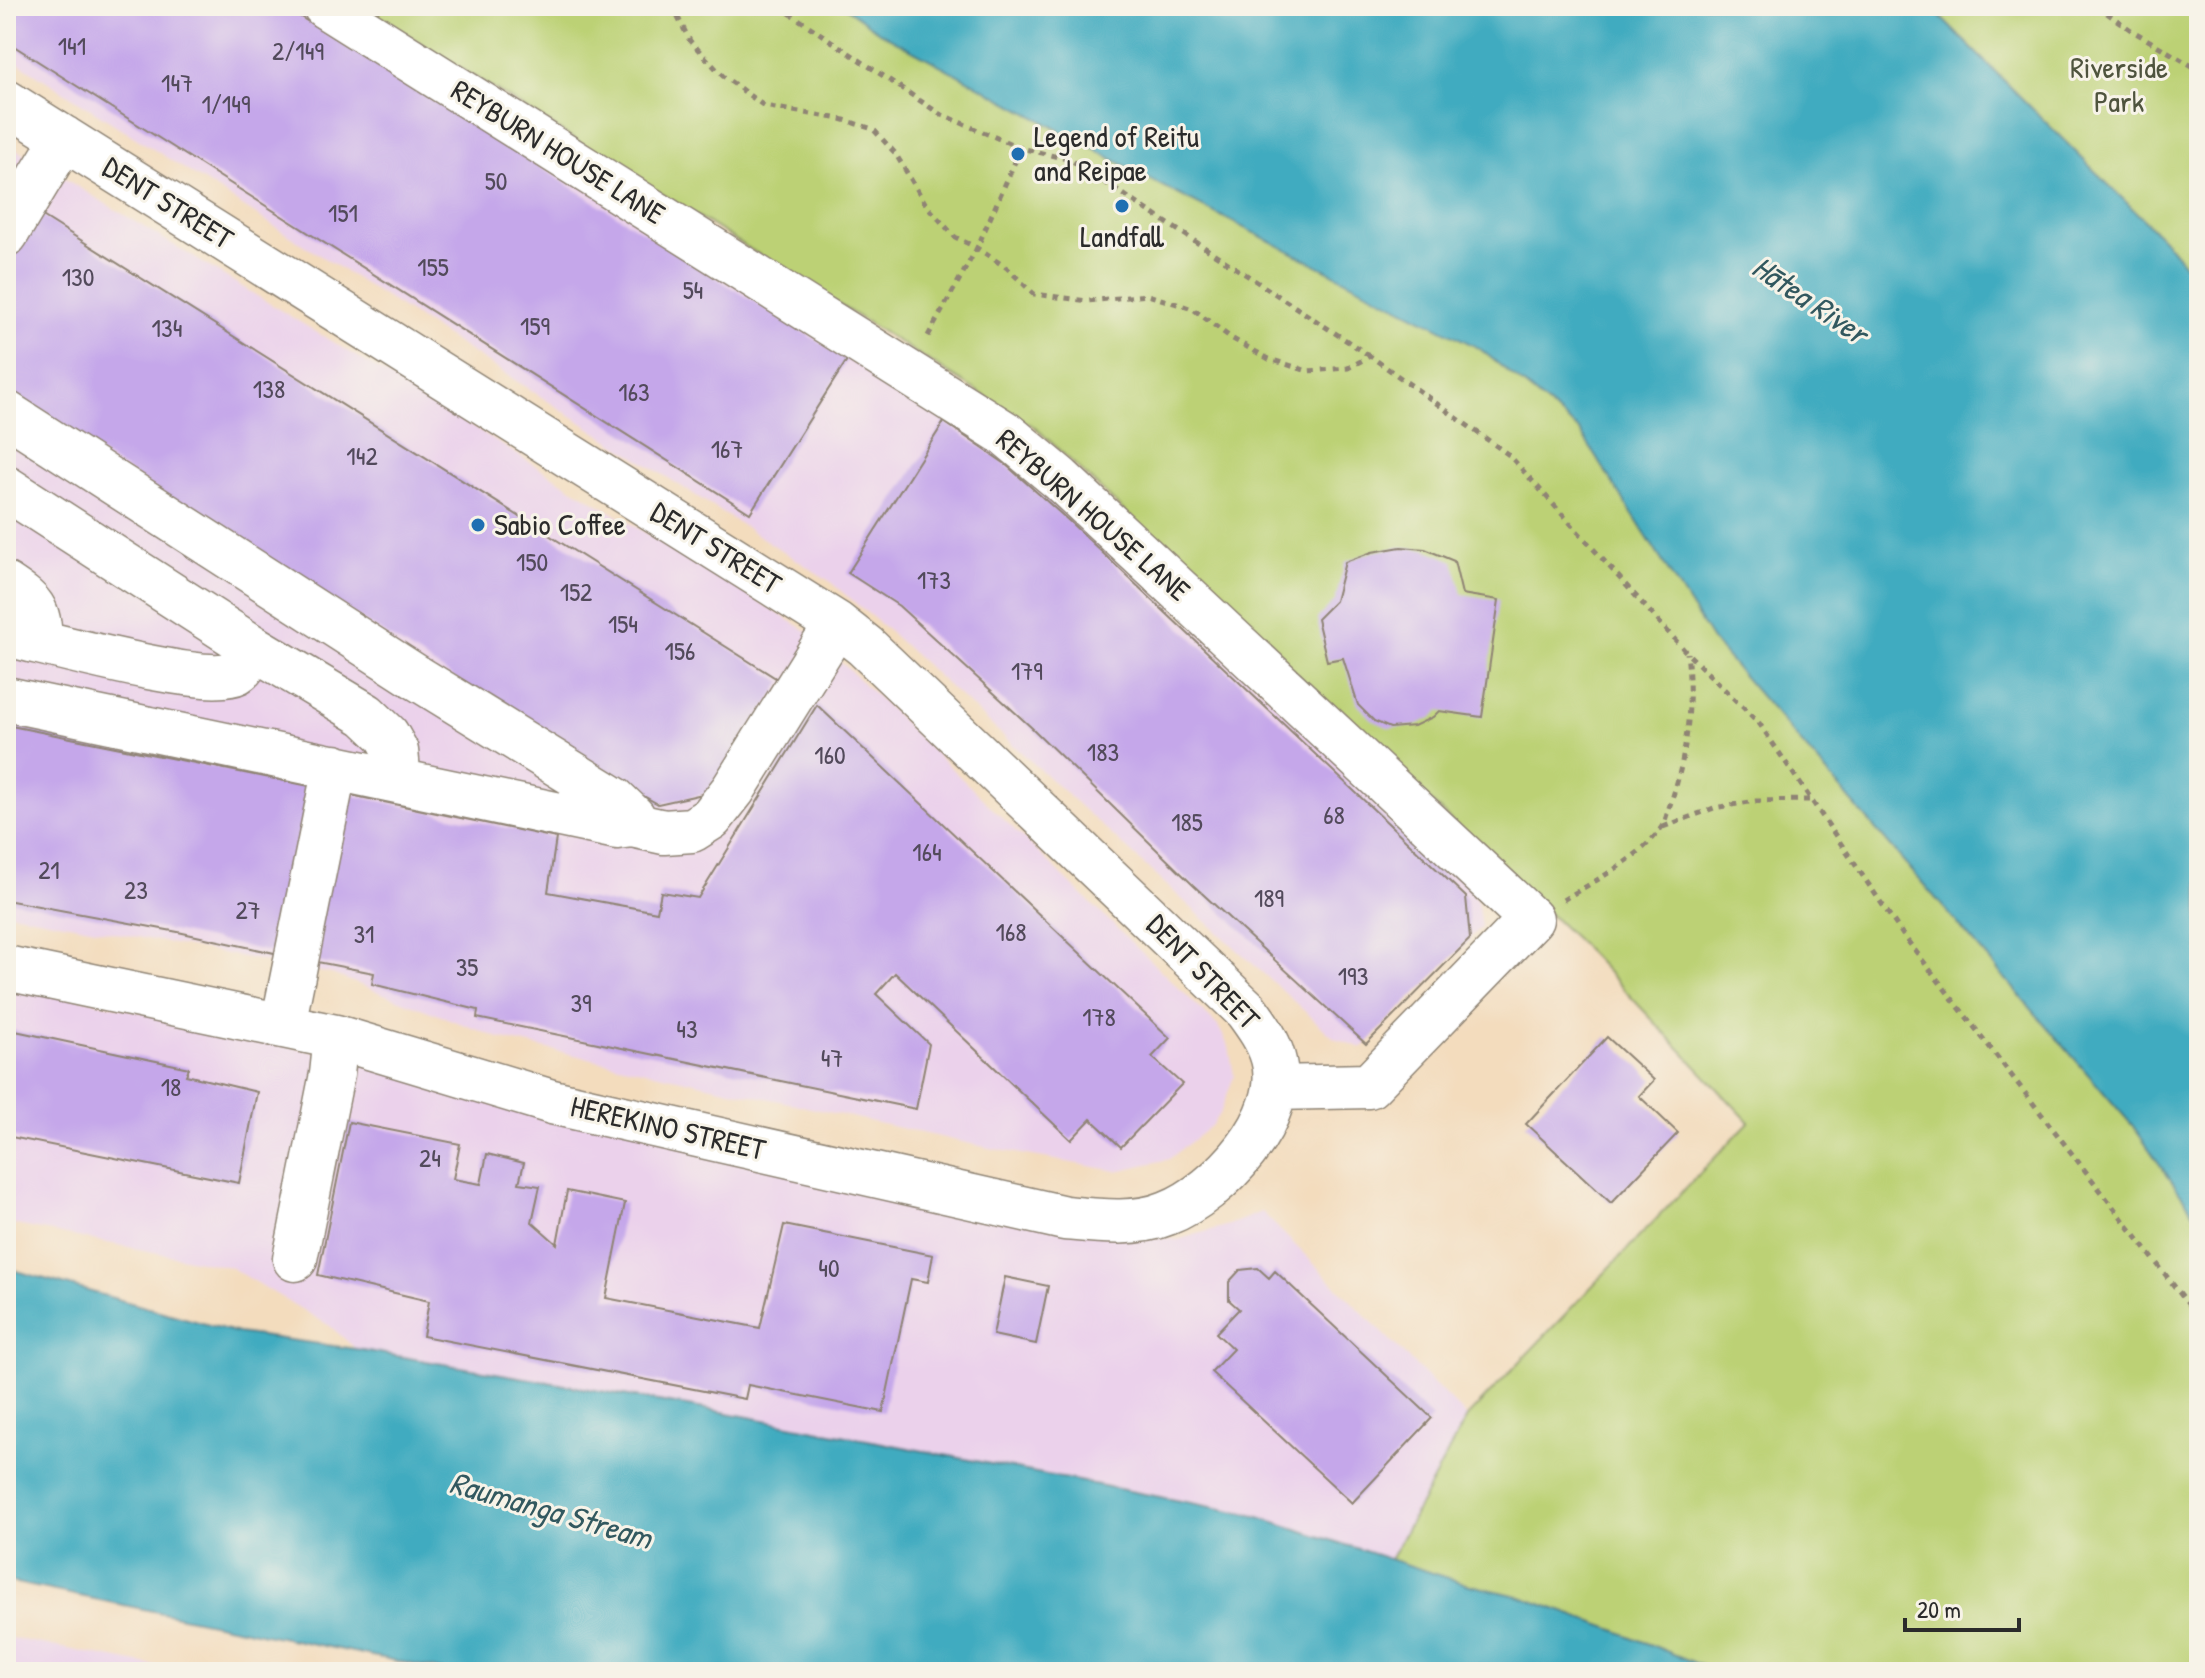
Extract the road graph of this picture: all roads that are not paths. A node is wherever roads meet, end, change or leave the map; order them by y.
1 (325, 6) edge
2 (6, 102) edge
3 (64, 138) junction
4 (6, 234) edge
5 (6, 413) edge
6 (6, 488) edge
7 (6, 585) edge
8 (837, 624) junction
9 (23, 638) edge
10 (251, 646) junction
11 (416, 677) junction
12 (6, 699) edge
13 (366, 715) junction
14 (335, 767) junction
15 (399, 781) junction
16 (632, 825) junction
17 (6, 968) edge
18 (283, 1025) junction
19 (336, 1037) junction
20 (1275, 1088) junction
21 (295, 1259) dead end

1 - 20 street, REYBURN HOUSE LANE
2 - 3 street, DENT STREET
3 - 4 street
3 - 8 street, DENT STREET
5 - 11 street
6 - 10 street
7 - 9 street
8 - 16 street
8 - 20 street, DENT STREET
9 - 10 street
10 - 13 street
11 - 13 street
11 - 16 street
12 - 14 street
13 - 15 street
14 - 15 street
14 - 18 street
15 - 16 street
17 - 18 street, HEREKINO STREET
18 - 19 street, HEREKINO STREET
19 - 20 street, HEREKINO STREET
19 - 21 street

